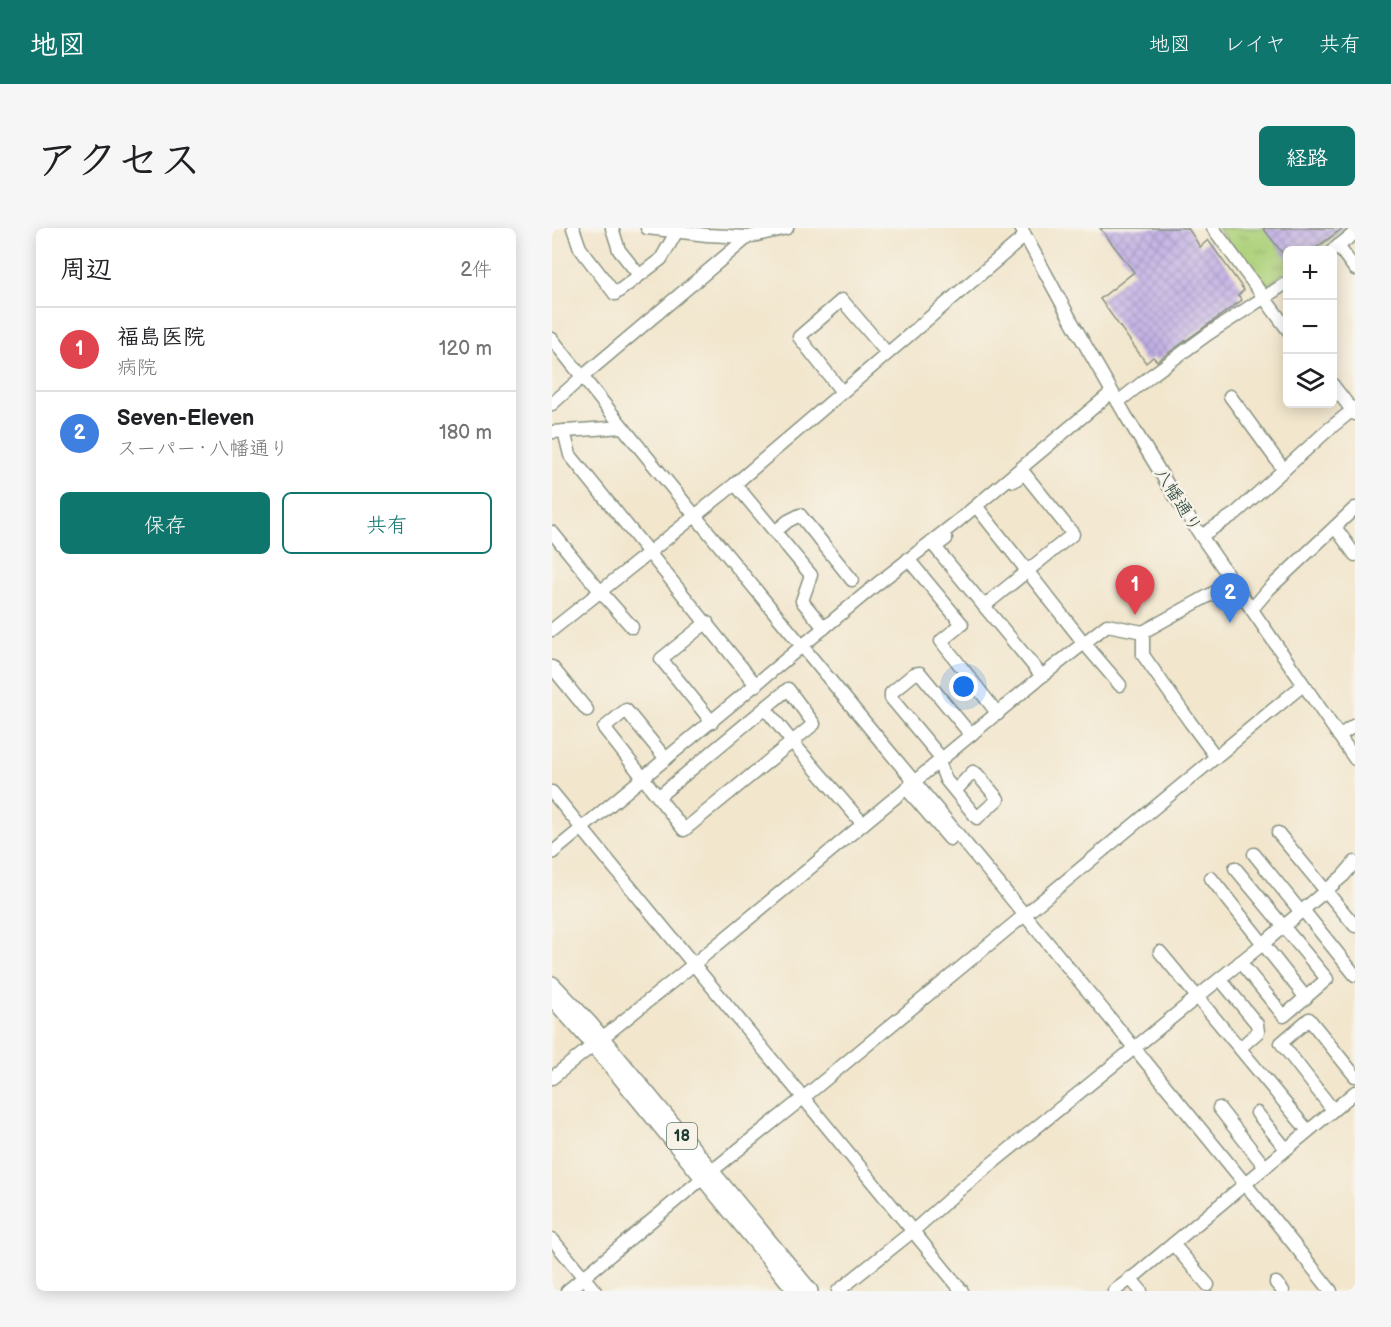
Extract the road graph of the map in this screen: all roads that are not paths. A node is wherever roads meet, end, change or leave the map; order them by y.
1 (573, 228) edge
2 (612, 228) edge
3 (647, 228) edge
4 (787, 228) edge
5 (1213, 228) edge
6 (676, 231) junction
7 (1023, 232) edge
8 (1355, 233) edge
9 (748, 237) junction
10 (1337, 246) edge
11 (1337, 250) edge
12 (1355, 269) edge
13 (639, 275) junction
14 (1283, 285) edge
15 (1263, 298) junction
16 (1283, 325) edge
17 (552, 339) edge
18 (887, 353) junction
19 (582, 377) junction
20 (1337, 390) edge
21 (842, 392) junction
22 (1230, 396) dead end
23 (1115, 397) junction
24 (552, 404) edge
25 (1354, 411) edge
26 (622, 426) junction
27 (558, 432) edge
28 (1284, 470) junction
29 (735, 483) junction
30 (1355, 508) edge
31 (980, 511) junction
32 (694, 516) junction
33 (1335, 527) junction
34 (776, 531) junction
35 (552, 532) edge
36 (1201, 536) junction
37 (648, 552) junction
38 (1355, 555) edge
39 (908, 559) junction
40 (1028, 570) junction
41 (852, 580) dead end
42 (1233, 582) junction
43 (600, 591) junction
44 (984, 606) junction
45 (1252, 609) junction
46 (707, 622) junction
47 (632, 627) dead end
48 (824, 628) junction
49 (552, 630) edge
50 (1143, 632) junction
51 (1084, 643) junction
52 (801, 647) junction
53 (552, 667) edge
54 (1042, 676) junction
55 (756, 685) junction
56 (1120, 685) dead end
57 (1303, 685) junction
58 (765, 708) junction
59 (586, 710) dead end
60 (998, 714) junction
61 (712, 722) junction
62 (1355, 725) edge
63 (971, 735) junction
64 (1339, 736) junction
65 (793, 743) junction
66 (1216, 757) junction
67 (666, 759) junction
68 (1355, 759) edge
69 (940, 761) junction
70 (642, 777) junction
71 (910, 785) junction
72 (955, 791) dead end
73 (552, 792) edge
74 (658, 797) junction
75 (863, 824) junction
76 (582, 829) junction
77 (1278, 833) dead end
78 (950, 839) dead end
79 (552, 853) edge
80 (1254, 854) dead end
81 (1355, 862) edge
82 (1235, 868) dead end
83 (1210, 878) dead end
84 (1326, 891) junction
85 (1302, 911) junction
86 (1024, 915) junction
87 (1283, 926) junction
88 (1355, 926) edge
89 (1264, 943) junction
90 (1160, 952) dead end
91 (1240, 962) junction
92 (693, 964) junction
93 (1355, 975) edge
94 (1220, 979) junction
95 (552, 984) edge
96 (1197, 996) junction
97 (552, 998) edge
98 (1306, 998) junction
99 (597, 1041) junction
100 (1134, 1048) junction
101 (1240, 1048) junction
102 (1355, 1076) edge
103 (552, 1078) edge
104 (1355, 1092) edge
105 (803, 1098) junction
106 (1219, 1108) dead end
107 (1333, 1110) junction
108 (1257, 1113) dead end
109 (1308, 1131) junction
110 (1286, 1149) junction
111 (1265, 1167) junction
112 (707, 1175) junction
113 (1245, 1183) junction
114 (913, 1231) junction
115 (552, 1239) edge
116 (1173, 1244) junction
117 (584, 1278) junction
118 (1130, 1278) junction
119 (1208, 1285) dead end
120 (567, 1291) edge
121 (595, 1291) edge
122 (796, 1291) edge
123 (810, 1291) edge
124 (838, 1291) edge
125 (962, 1291) edge
126 (1114, 1291) edge
127 (1141, 1291) edge
128 (1331, 1291) edge

1 - 13 street
2 - 13 street
3 - 6 street
4 - 9 street
5 - 15 street
6 - 9 street
6 - 13 street
7 - 18 street
7 - 23 street, 八幡通り
8 - 10 street
9 - 19 street
11 - 12 street
14 - 15 street
15 - 16 street
15 - 23 street
17 - 19 street
18 - 21 street
18 - 21 street
19 - 24 street
19 - 26 street
20 - 25 street
21 - 29 street
22 - 28 street
23 - 36 street, 八幡通り
23 - 39 street
25 - 28 street
26 - 27 street
26 - 32 street
27 - 37 street
28 - 36 street
29 - 32 street
29 - 34 street
30 - 33 street
31 - 40 street
31 - 40 street
31 - 44 street
32 - 37 street
32 - 52 street
33 - 38 street
33 - 45 street
34 - 41 street
34 - 48 street
35 - 43 street
36 - 42 street, 八幡通り
37 - 43 street
37 - 46 street
39 - 48 street
39 - 60 street
40 - 44 street
40 - 51 street
42 - 45 street, 八幡通り
42 - 50 street
43 - 47 street
43 - 49 street
44 - 54 street
45 - 57 street, 八幡通り
46 - 55 street
46 - 61 street
48 - 52 street
50 - 51 street
50 - 66 street
51 - 54 street
51 - 56 street
52 - 55 street
52 - 71 street
53 - 59 street
54 - 60 street
55 - 61 street
57 - 64 street, 八幡通り
57 - 66 street
58 - 65 street
58 - 65 street
58 - 74 street
60 - 63 street
61 - 67 street
62 - 64 street
63 - 69 street
63 - 69 street
64 - 68 street, 八幡通り
65 - 74 street
65 - 75 street
66 - 86 street
67 - 70 street
67 - 70 street
69 - 71 street
69 - 72 street
70 - 74 street
70 - 76 street
71 - 75 street
71 - 78 street
71 - 86 street
73 - 76 street
75 - 92 street
76 - 79 street
76 - 92 street
77 - 84 street
80 - 85 street
81 - 84 street
82 - 87 street
83 - 89 street
84 - 85 street
84 - 88 street
85 - 87 street
85 - 93 street
86 - 100 street
86 - 105 street
87 - 89 street
87 - 98 street
89 - 91 street
89 - 98 street
90 - 96 street
91 - 94 street
91 - 98 street
92 - 99 street
92 - 105 street
94 - 96 street
94 - 101 street
95 - 99 main road, 18
96 - 100 street
96 - 101 street
97 - 99 main road, 18
99 - 103 street
99 - 112 main road, 18
100 - 113 street
100 - 114 street
101 - 109 street
102 - 107 street
104 - 107 street
105 - 112 street
105 - 114 street
106 - 111 street
107 - 109 street
108 - 110 street
109 - 110 street
110 - 111 street
111 - 113 street
112 - 117 street
112 - 122 main road, 18
112 - 123 main road, 18
113 - 116 street
113 - 128 street
114 - 124 street
114 - 125 street
115 - 117 street
116 - 118 street
116 - 119 street
117 - 120 street
117 - 121 street
118 - 126 street
118 - 127 street

